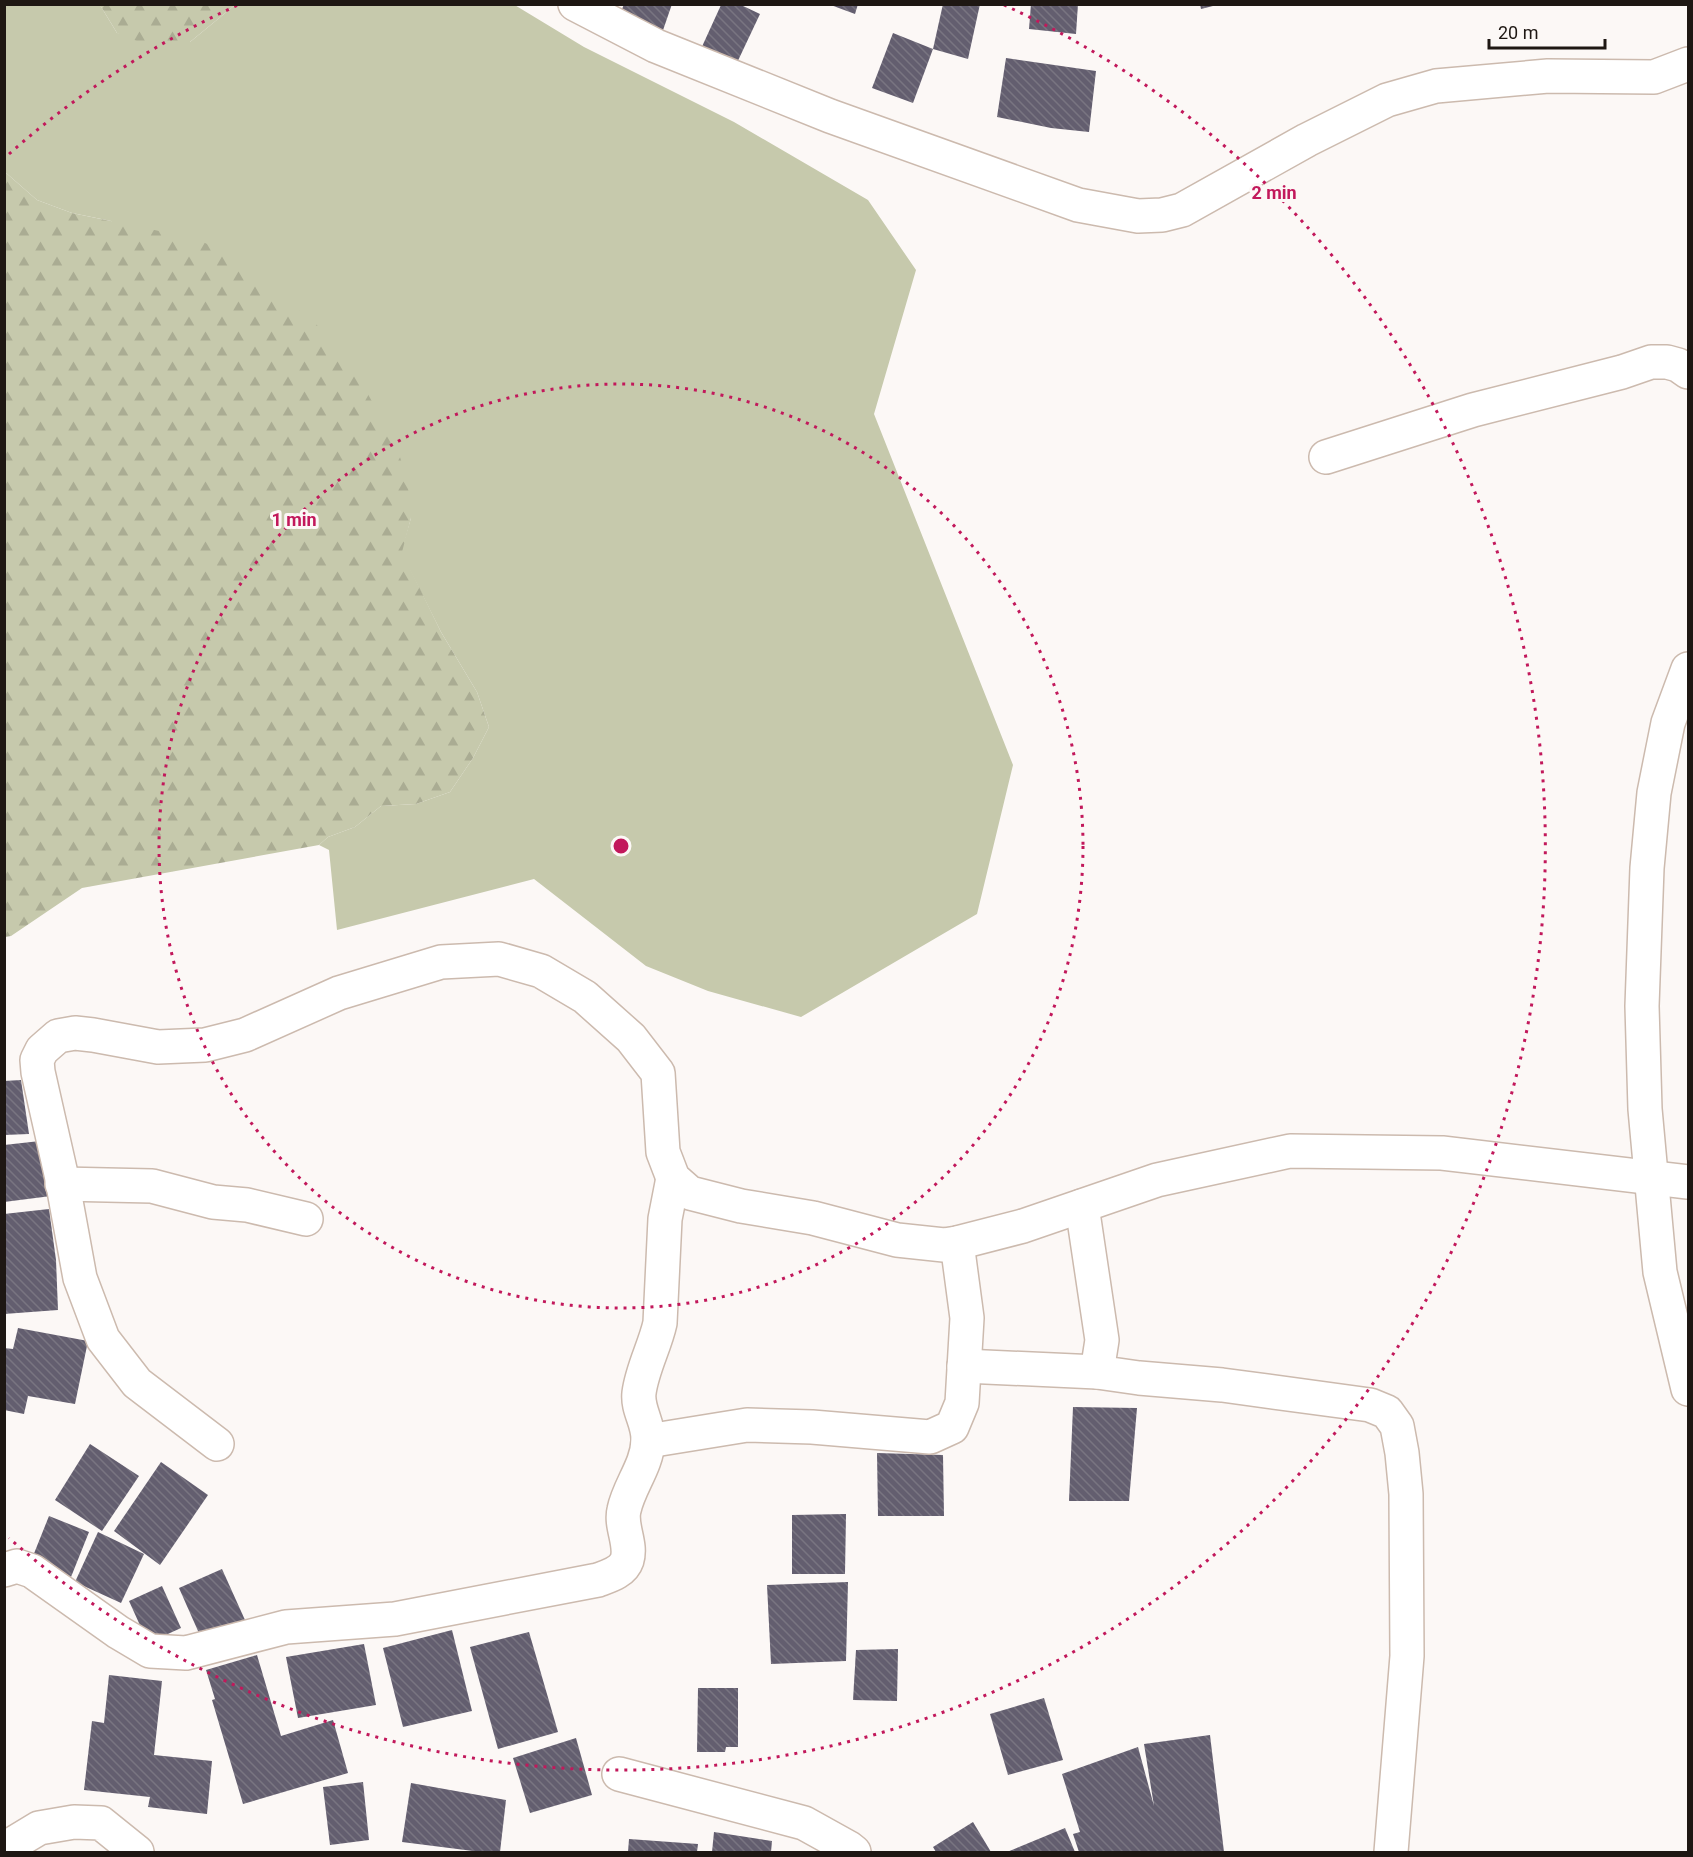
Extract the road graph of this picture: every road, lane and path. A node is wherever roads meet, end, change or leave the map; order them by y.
1 (575, 4) edge
2 (1689, 64) edge
3 (1689, 372) edge
4 (1326, 457) dead end
5 (1689, 669) edge
6 (1650, 1176) junction
7 (673, 1178) junction
8 (1689, 1182) edge
9 (62, 1184) junction
10 (1082, 1206) junction
11 (306, 1219) dead end
12 (957, 1243) junction
13 (964, 1366) junction
14 (1098, 1372) junction
15 (1689, 1389) edge
16 (648, 1441) junction
17 (217, 1444) dead end
18 (4, 1570) edge
19 (619, 1774) dead end
20 (4, 1849) edge
21 (138, 1852) edge
22 (854, 1852) edge
23 (1391, 1852) edge

1 - 2 street
3 - 4 street
5 - 6 street
6 - 8 street
6 - 10 street
6 - 15 street
7 - 9 street
7 - 12 street
7 - 16 street
9 - 11 street
9 - 17 street
10 - 12 street
10 - 14 street
12 - 13 street
13 - 14 street
13 - 16 street
14 - 23 street
16 - 18 street
19 - 22 street
20 - 21 street

